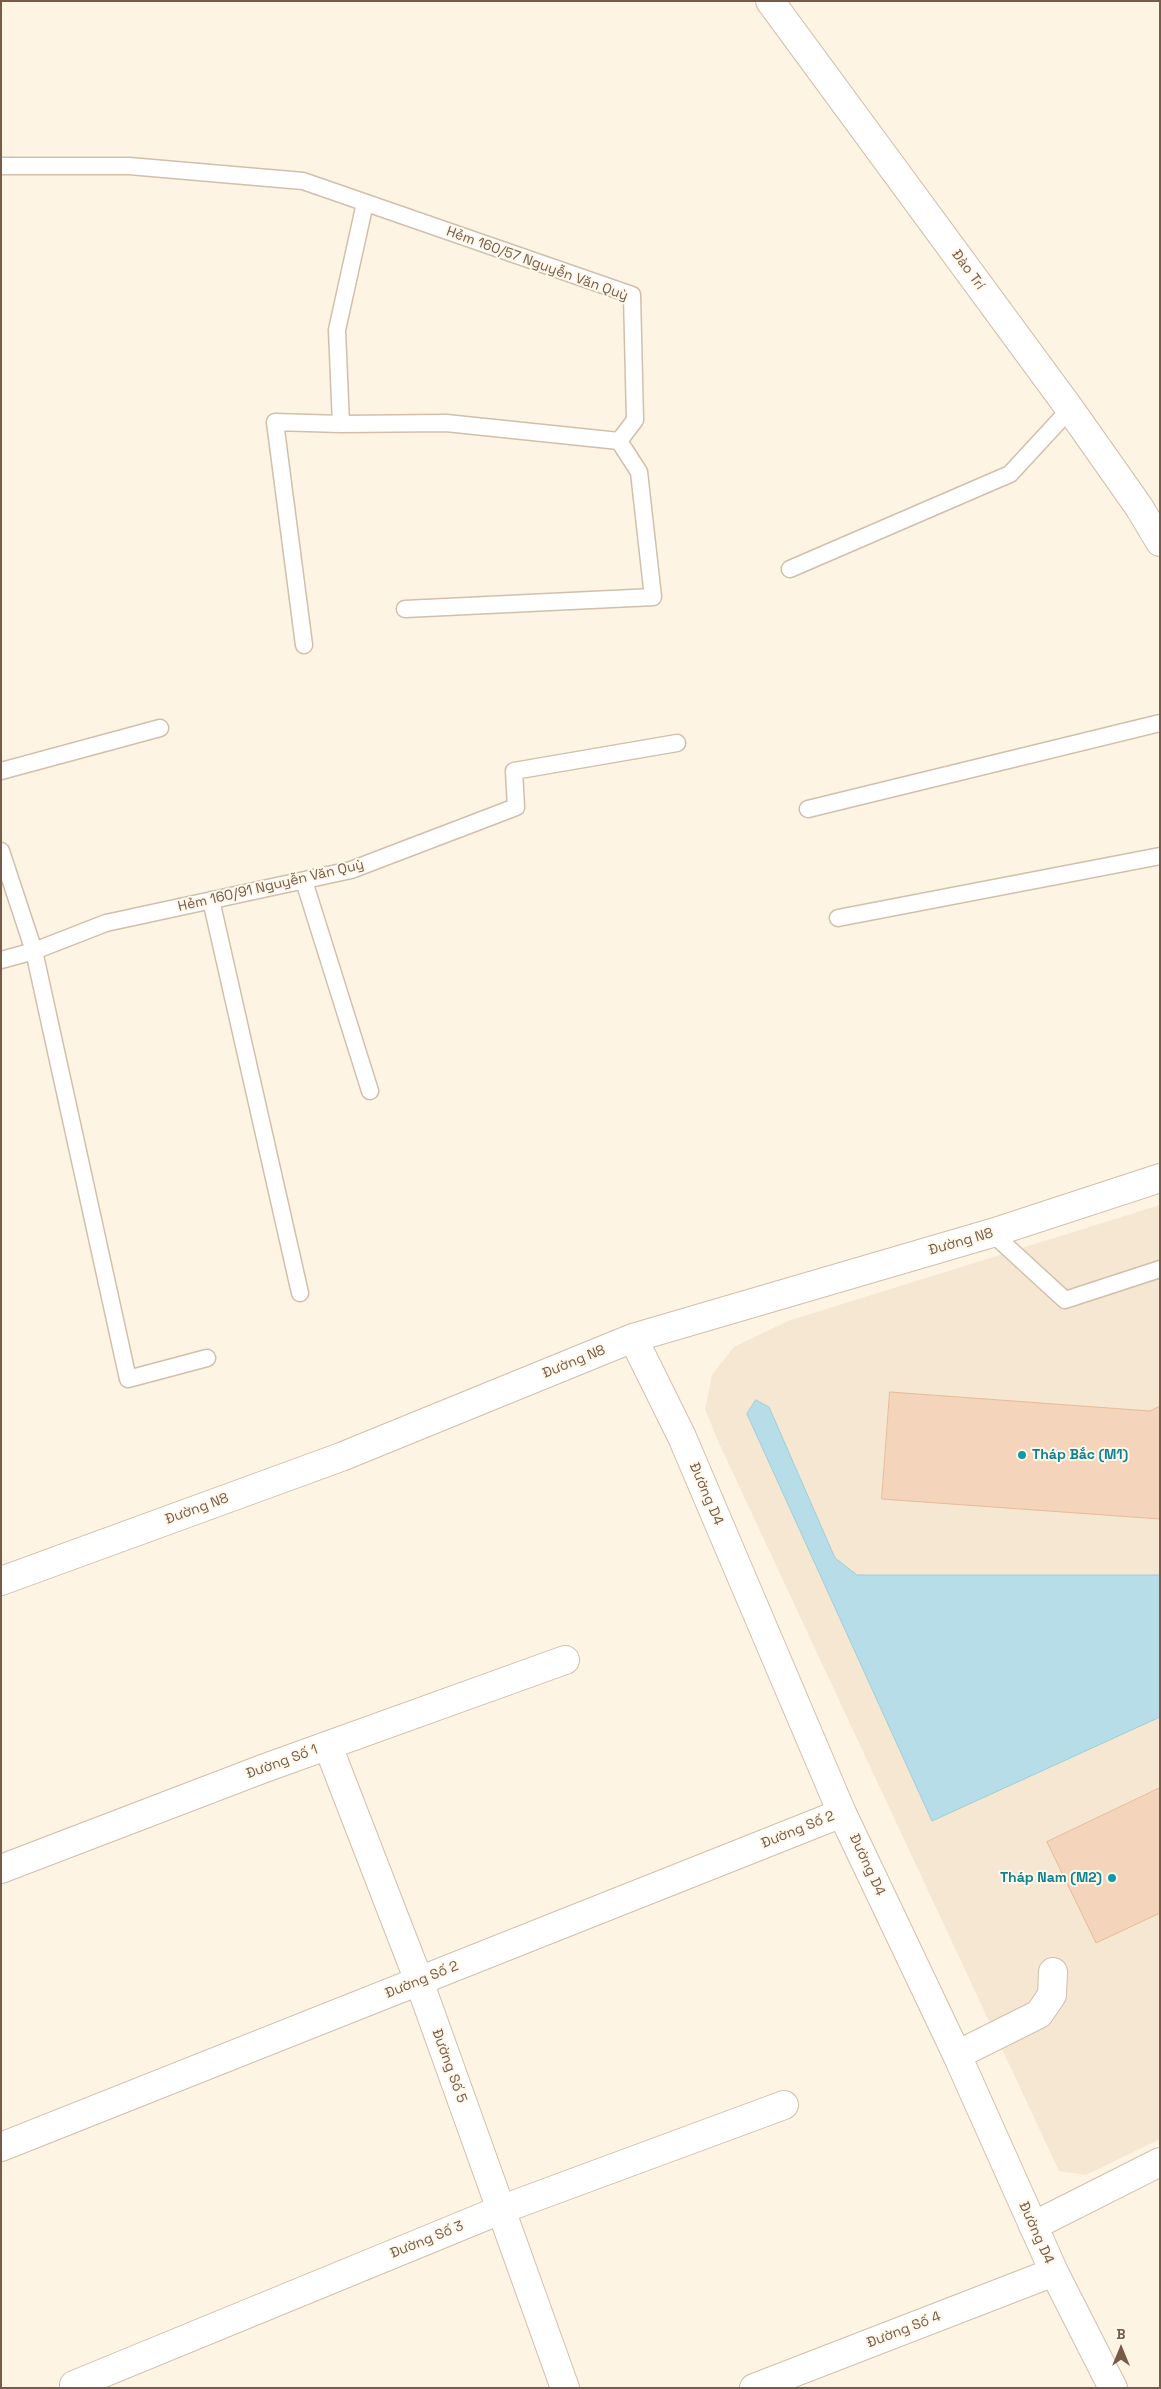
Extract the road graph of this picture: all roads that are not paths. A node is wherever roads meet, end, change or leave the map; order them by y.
1 (770, 1) edge
2 (1, 166) edge
3 (365, 203) junction
4 (1070, 409) junction
5 (341, 424) junction
6 (619, 441) junction
7 (1160, 542) edge
8 (790, 569) dead end
9 (405, 609) dead end
10 (304, 645) dead end
11 (1160, 723) edge
12 (160, 728) dead end
13 (677, 743) dead end
14 (1, 771) edge
15 (808, 808) dead end
16 (1, 851) edge
17 (1160, 856) edge
18 (304, 880) junction
19 (211, 900) junction
20 (838, 918) dead end
21 (34, 951) junction
22 (1, 960) edge
23 (370, 1091) dead end
24 (1160, 1178) edge
25 (992, 1233) junction
26 (1160, 1269) edge
27 (300, 1293) dead end
28 (633, 1338) junction
29 (207, 1358) dead end
30 (1, 1581) edge
31 (565, 1660) dead end
32 (328, 1746) junction
33 (842, 1813) junction
34 (1, 1869) edge
35 (1053, 1972) dead end
36 (419, 1981) junction
37 (957, 2055) junction
38 (784, 2105) dead end
39 (1, 2146) edge
40 (1160, 2162) edge
41 (500, 2210) junction
42 (1033, 2226) junction
43 (1054, 2272) junction
44 (74, 2385) dead end
45 (565, 2388) edge
46 (754, 2388) edge
47 (1113, 2388) edge

1 - 4 street, Đào Trí
2 - 3 lane, Hẻm 160/57 Nguyễn Văn Quỳ
3 - 5 lane
3 - 6 lane, Hẻm 160/57 Nguyễn Văn Quỳ
4 - 7 street, Đào Trí
4 - 8 lane
5 - 6 lane
5 - 10 lane
6 - 9 lane
11 - 15 lane
12 - 14 lane
13 - 18 lane, Hẻm 160/91 Nguyễn Văn Quỳ
16 - 21 lane
17 - 20 lane
18 - 19 lane, Hẻm 160/91 Nguyễn Văn Quỳ
18 - 23 lane
19 - 21 lane, Hẻm 160/91 Nguyễn Văn Quỳ
19 - 27 lane
21 - 22 lane, Hẻm 160/91 Nguyễn Văn Quỳ
21 - 29 lane
24 - 25 street, Đường N8
25 - 26 lane
25 - 28 street, Đường N8
28 - 30 street, Đường N8
28 - 33 street, Đường D4
31 - 32 street, Đường Số 1
32 - 34 street, Đường Số 1
32 - 36 street, Đường Số 5
33 - 36 street, Đường Số 2
33 - 37 street, Đường D4
35 - 37 street
36 - 39 street, Đường Số 2
36 - 41 street, Đường Số 5
37 - 42 street, Đường D4
38 - 41 street, Đường Số 3
40 - 42 street
41 - 44 street, Đường Số 3
41 - 45 street, Đường Số 5
42 - 43 street, Đường D4
43 - 46 street, Đường Số 4
43 - 47 street, Đường D4

